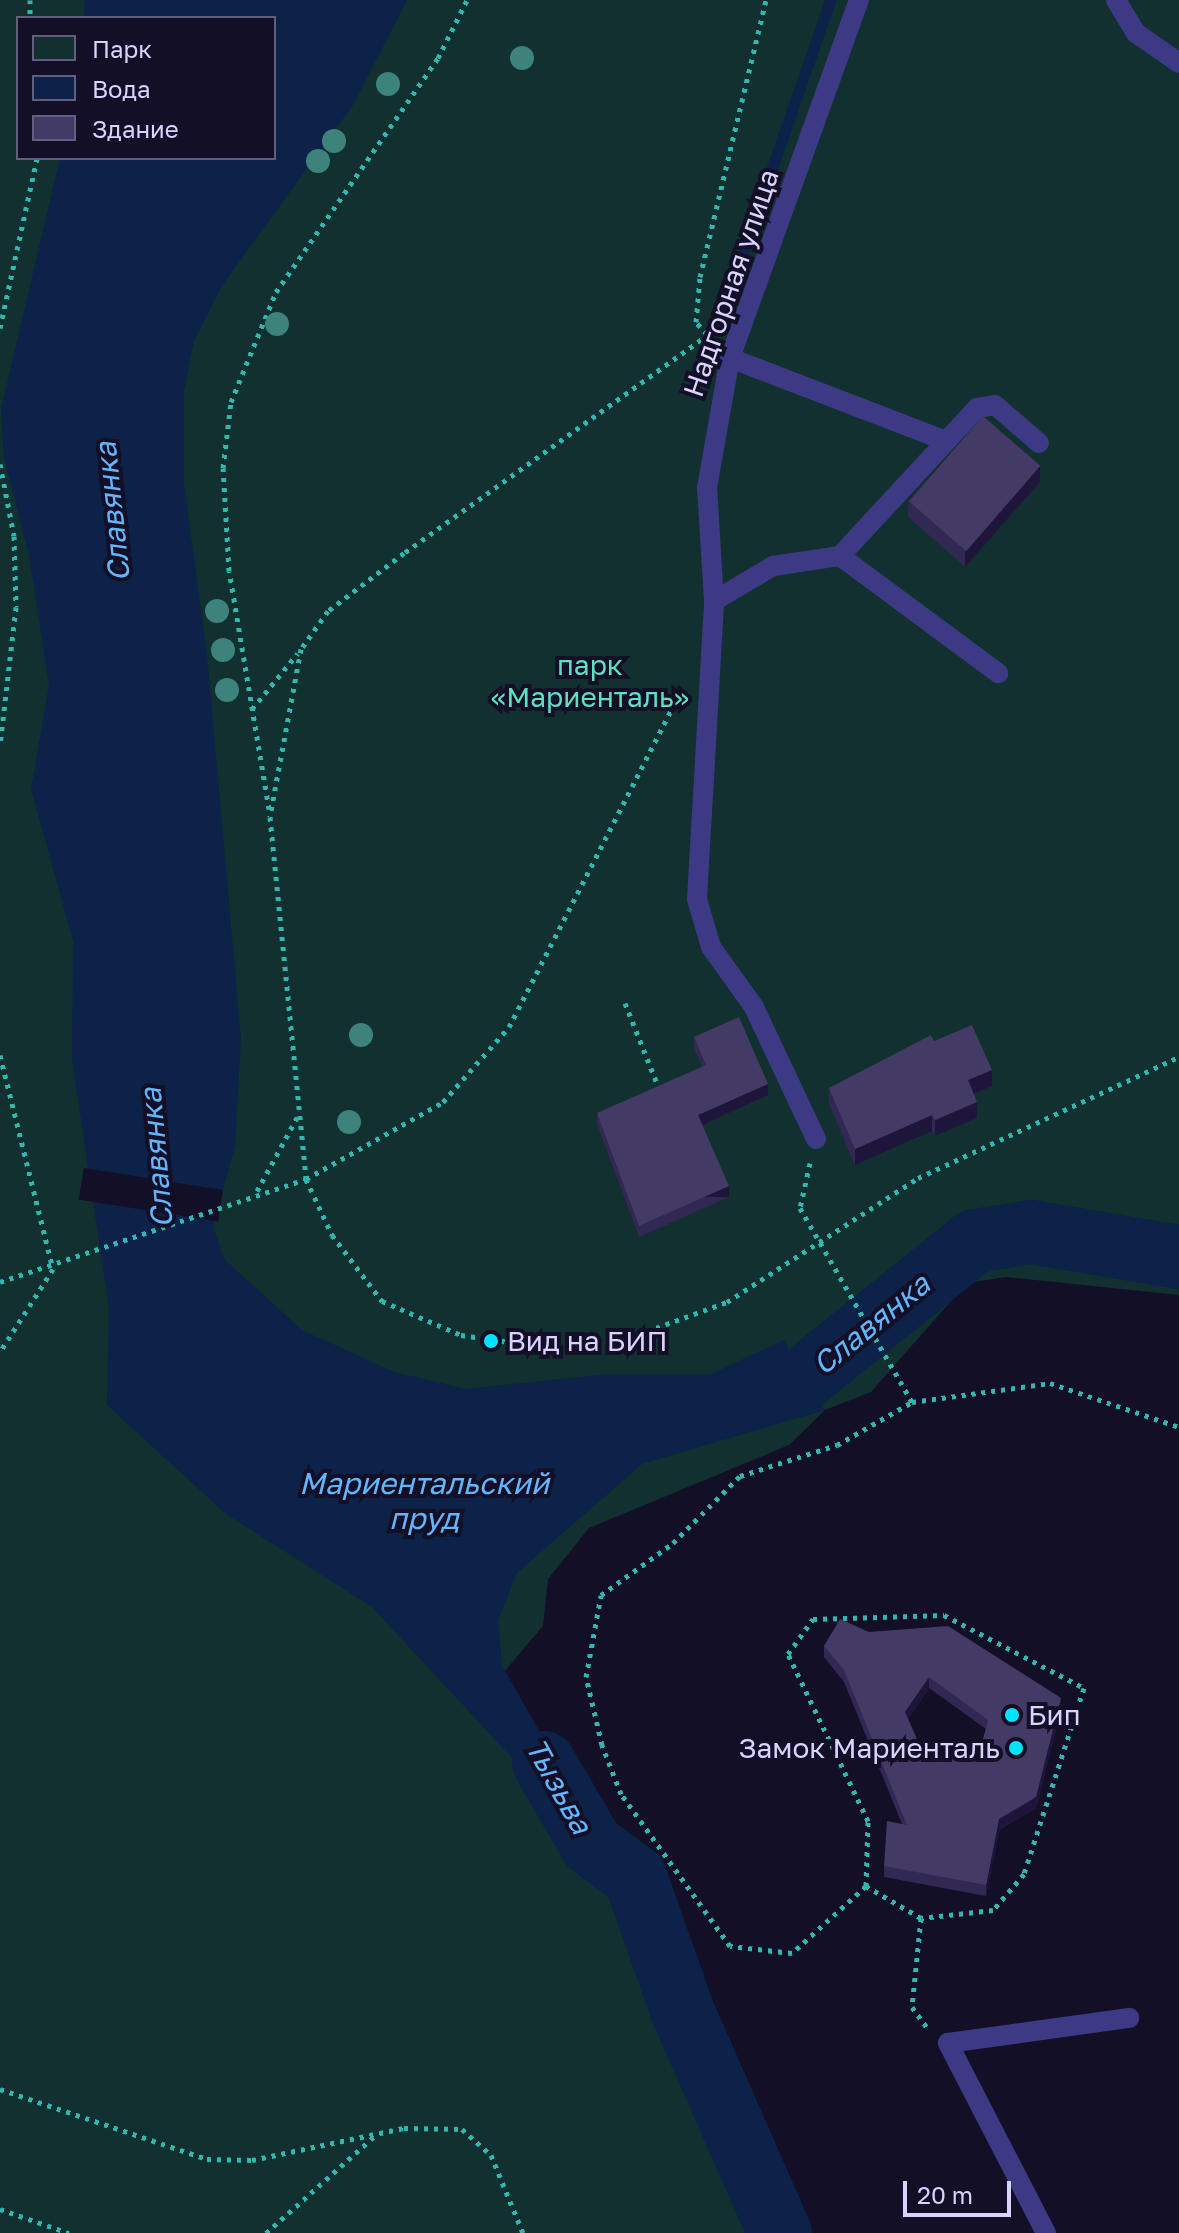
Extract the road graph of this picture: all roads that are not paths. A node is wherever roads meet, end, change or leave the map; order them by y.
1 (859, 0) edge
2 (1116, 0) edge
3 (1179, 63) edge
4 (730, 358) junction
5 (946, 441) junction
6 (1039, 443) dead end
7 (840, 556) junction
8 (714, 601) junction
9 (998, 673) dead end
10 (816, 1139) road end
11 (1129, 2018) dead end
12 (1046, 2233) edge

1 - 4 lane, Надгорная улица
2 - 3 lane
4 - 5 lane
4 - 8 lane, Надгорная улица
5 - 6 lane
5 - 7 lane
7 - 8 lane
7 - 9 lane
8 - 10 lane, Надгорная улица
11 - 12 lane

